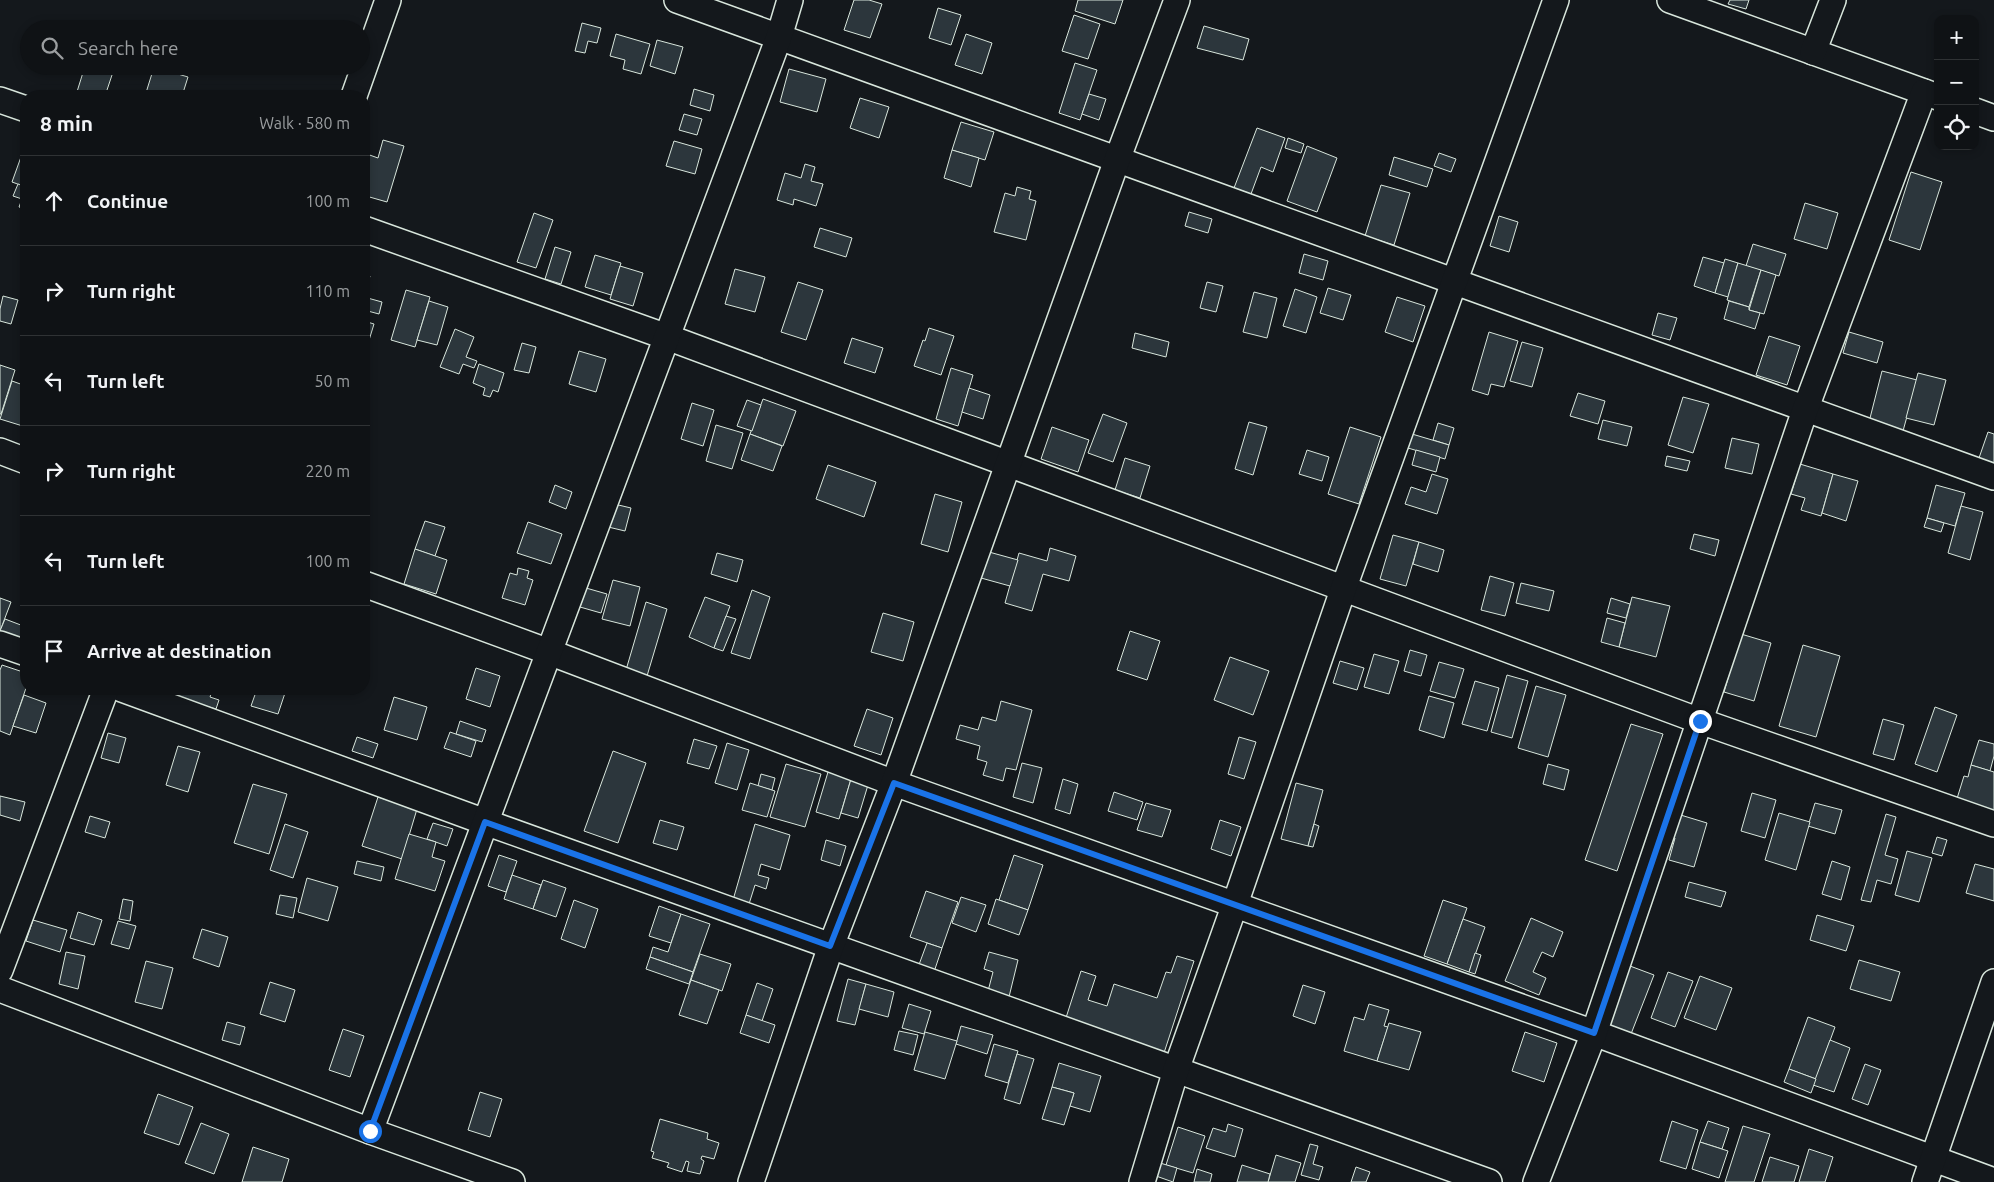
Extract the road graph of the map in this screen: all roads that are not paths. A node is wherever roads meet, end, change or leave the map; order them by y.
1 (388, 0) edge
2 (677, 0) edge
3 (790, 0) edge
4 (1177, 0) edge
5 (1556, 0) edge
6 (1670, 0) edge
7 (1833, 0) edge
8 (778, 38) junction
9 (370, 51) edge
10 (1813, 52) junction
11 (361, 75) edge
12 (356, 90) edge
13 (1931, 95) edge
14 (0, 100) edge
15 (20, 108) edge
16 (1979, 112) edge
17 (1994, 118) edge
18 (1117, 160) junction
19 (370, 232) edge
20 (1454, 282) junction
21 (667, 337) junction
22 (1805, 410) junction
23 (0, 451) edge
24 (20, 459) edge
25 (1009, 464) junction
26 (1994, 477) edge
27 (370, 586) edge
28 (1344, 587) junction
29 (0, 644) edge
30 (20, 651) edge
31 (549, 652) junction
32 (104, 695) edge
33 (138, 695) edge
34 (1700, 721) junction
35 (894, 783) junction
36 (485, 822) junction
37 (1994, 824) edge
38 (1235, 904) junction
39 (830, 946) junction
40 (0, 970) edge
41 (1994, 982) edge
42 (0, 989) edge
43 (1594, 1033) junction
44 (1176, 1070) junction
45 (370, 1131) junction
46 (1933, 1158) junction
47 (1994, 1181) edge
48 (512, 1182) edge
49 (751, 1182) edge
50 (1142, 1182) edge
51 (1489, 1182) edge
52 (1536, 1182) edge
53 (1925, 1182) edge

1 - 9 street
2 - 8 street
3 - 8 street
4 - 18 street
5 - 20 street
6 - 10 street
7 - 10 street
8 - 18 street
8 - 21 street
10 - 13 street
11 - 12 street
13 - 22 street
14 - 15 street
16 - 17 street
18 - 20 street
18 - 25 street
19 - 21 street
20 - 22 street
20 - 28 street
21 - 25 street
21 - 31 street
22 - 26 street
22 - 34 street
23 - 24 street
25 - 28 street
25 - 35 street
27 - 31 street
28 - 34 street
28 - 38 street
29 - 30 street
31 - 35 street
31 - 36 street
32 - 40 street
33 - 36 street
34 - 37 street
34 - 43 street
35 - 38 street
35 - 39 street
36 - 39 street
36 - 45 street
38 - 43 street
38 - 44 street
39 - 44 street
39 - 49 street
41 - 46 street
42 - 45 street
43 - 46 street
43 - 52 street
44 - 50 street
44 - 51 street
45 - 48 street
46 - 47 street
46 - 53 street

